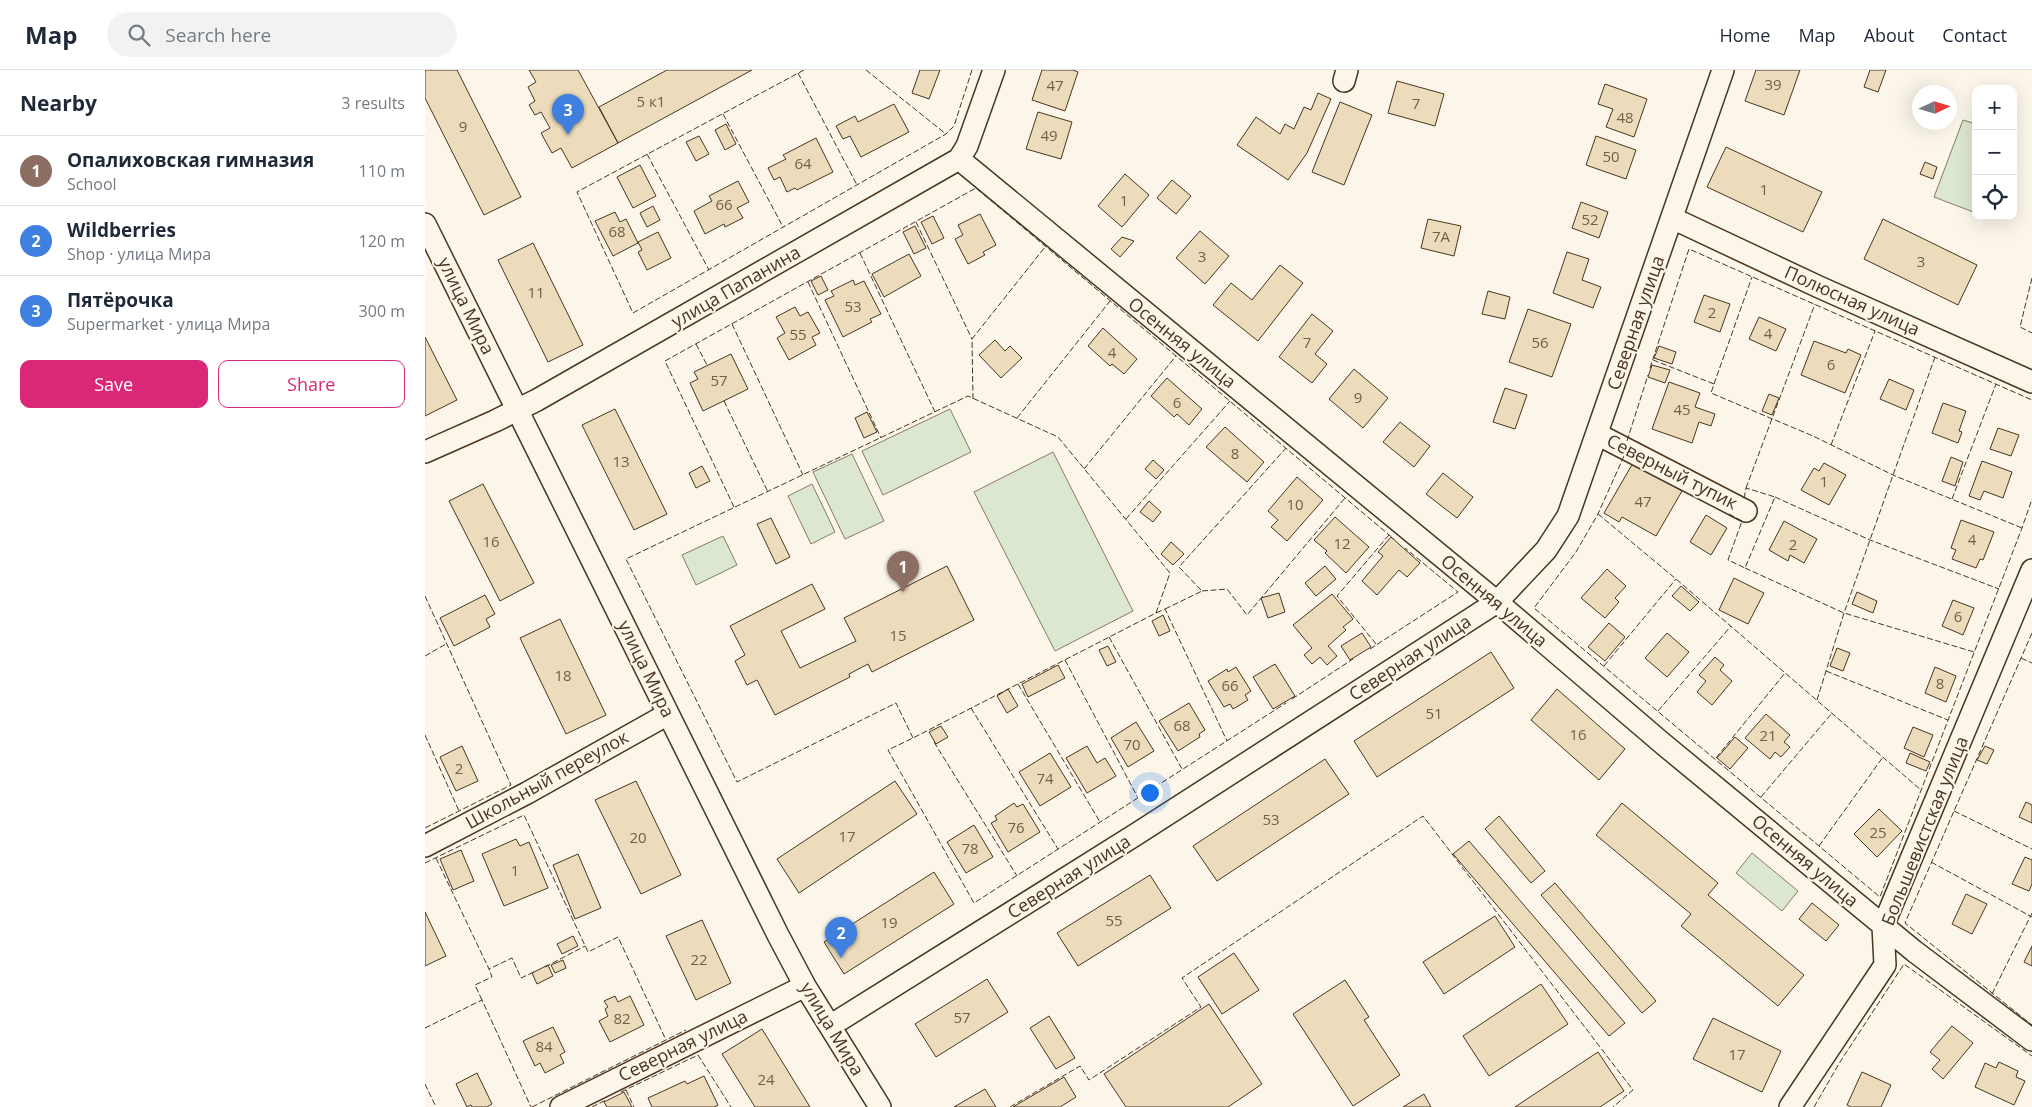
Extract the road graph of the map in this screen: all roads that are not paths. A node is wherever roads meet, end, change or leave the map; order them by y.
1 (993, 70) edge
2 (1723, 70) edge
3 (959, 159) junction
4 (1672, 218) junction
5 (425, 224) edge
6 (2032, 382) edge
7 (518, 410) junction
8 (1597, 434) junction
9 (425, 452) edge
10 (1746, 511) dead end
11 (2032, 570) edge
12 (1497, 602) junction
13 (668, 714) junction
14 (425, 846) edge
15 (1883, 926) junction
16 (805, 986) junction
17 (830, 1026) junction
18 (2032, 1040) edge
19 (561, 1107) edge
20 (880, 1107) edge
21 (1790, 1107) edge

1 - 3 street
2 - 4 street, Северная улица
3 - 7 street, улица Папанина
3 - 12 street, Осенняя улица
4 - 6 street, Полюсная улица
4 - 8 street, Северная улица
5 - 7 street, улица Мира
7 - 9 street, улица Папанина
7 - 13 street, улица Мира
8 - 10 street, Северный тупик
8 - 12 street, Северная улица
11 - 15 street, Большевистская улица
12 - 15 street, Осенняя улица
12 - 17 street, Северная улица
13 - 14 street, Школьный переулок
13 - 16 street, улица Мира
15 - 18 street, Осенняя улица
15 - 21 street, Большевистская улица
16 - 17 street, улица Мира
16 - 19 street, Северная улица
17 - 20 street, улица Мира

